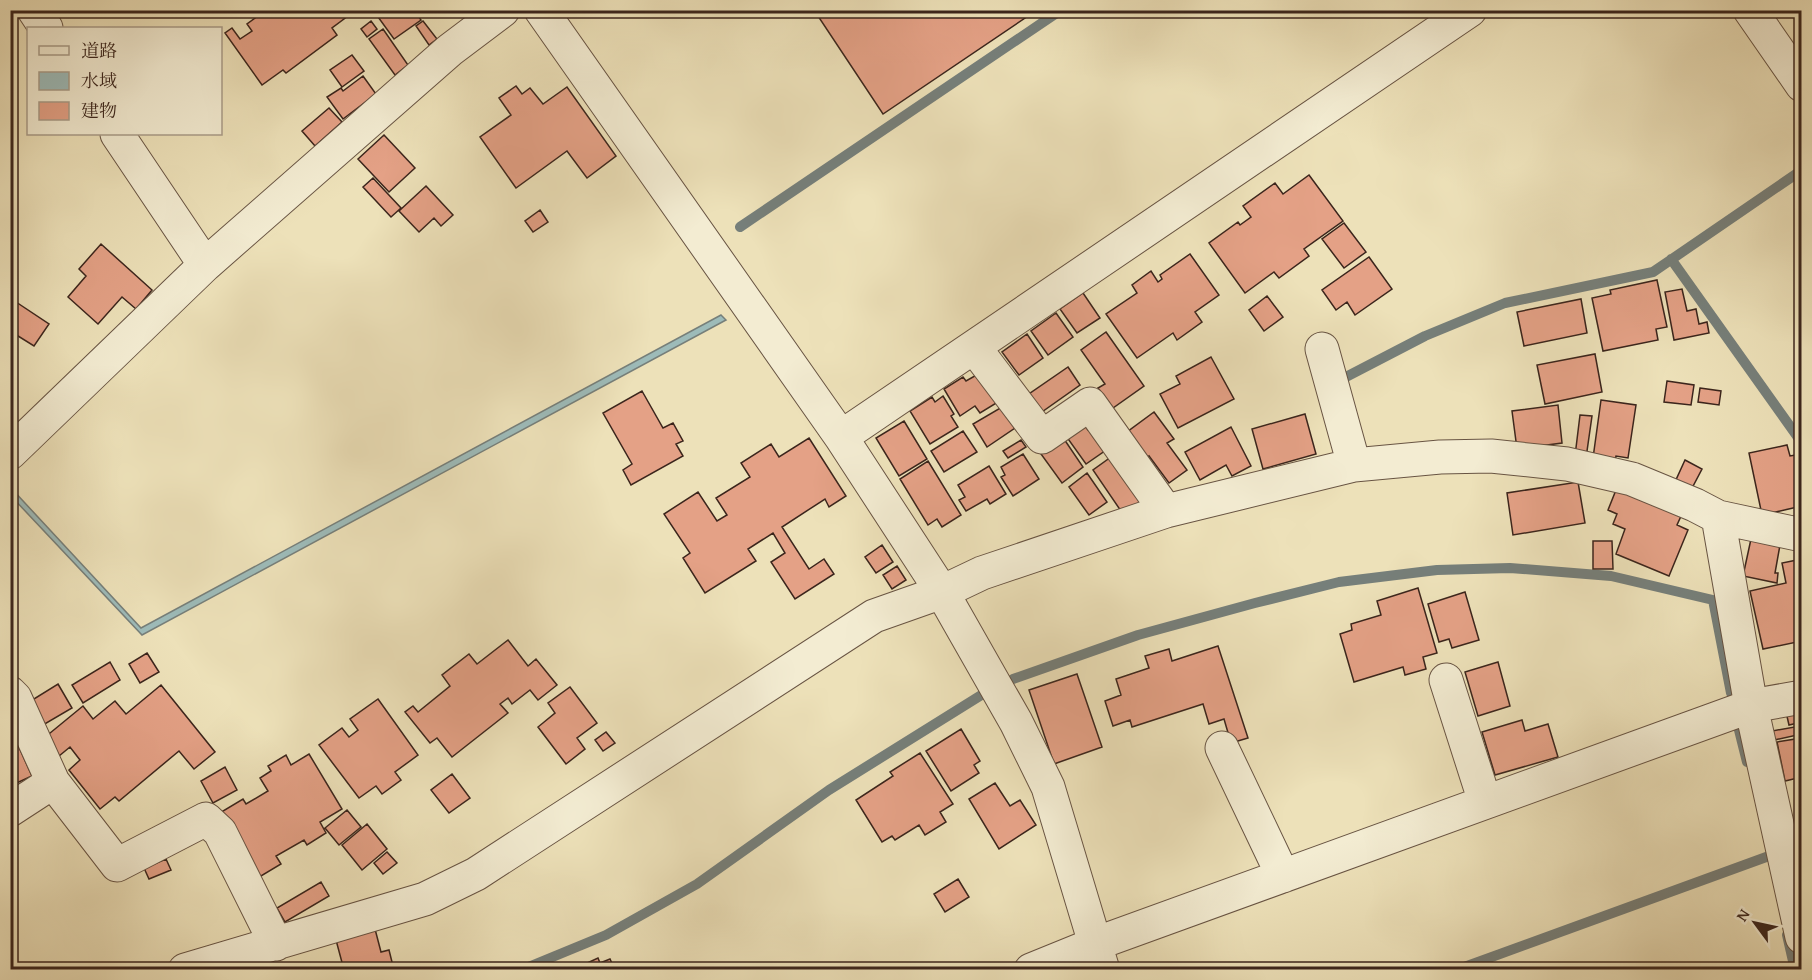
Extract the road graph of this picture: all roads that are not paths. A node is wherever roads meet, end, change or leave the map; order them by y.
1 (34, 10) edge
2 (503, 10) edge
3 (541, 10) edge
4 (1470, 10) edge
5 (1750, 10) edge
6 (45, 27) edge
7 (1802, 85) edge
8 (118, 135) edge
9 (205, 265) junction
10 (974, 347) junction
11 (1322, 349) dead end
12 (842, 437) junction
13 (10, 453) edge
14 (1354, 465) junction
15 (1166, 511) junction
16 (1718, 517) junction
17 (1802, 535) edge
18 (942, 592) junction
19 (1446, 680) dead end
20 (10, 693) edge
21 (1802, 697) edge
22 (1750, 706) junction
23 (1222, 748) dead end
24 (53, 782) junction
25 (1485, 802) junction
26 (10, 810) edge
27 (1283, 876) junction
28 (1802, 937) edge
29 (276, 944) junction
30 (1099, 957) edge
31 (185, 969) edge
32 (1031, 969) edge

1 - 6 street
2 - 9 street
3 - 12 street
4 - 10 street
5 - 7 street
8 - 9 street
9 - 13 street
10 - 12 street
10 - 15 street
11 - 14 street
12 - 18 street
14 - 15 street
14 - 16 street
15 - 18 street
16 - 17 street
16 - 22 street
18 - 29 street
18 - 30 street
19 - 25 street
20 - 24 street
21 - 22 street
22 - 25 street
22 - 28 street
23 - 27 street
24 - 26 street
24 - 29 street
25 - 27 street
27 - 30 street
29 - 31 street
30 - 32 street

